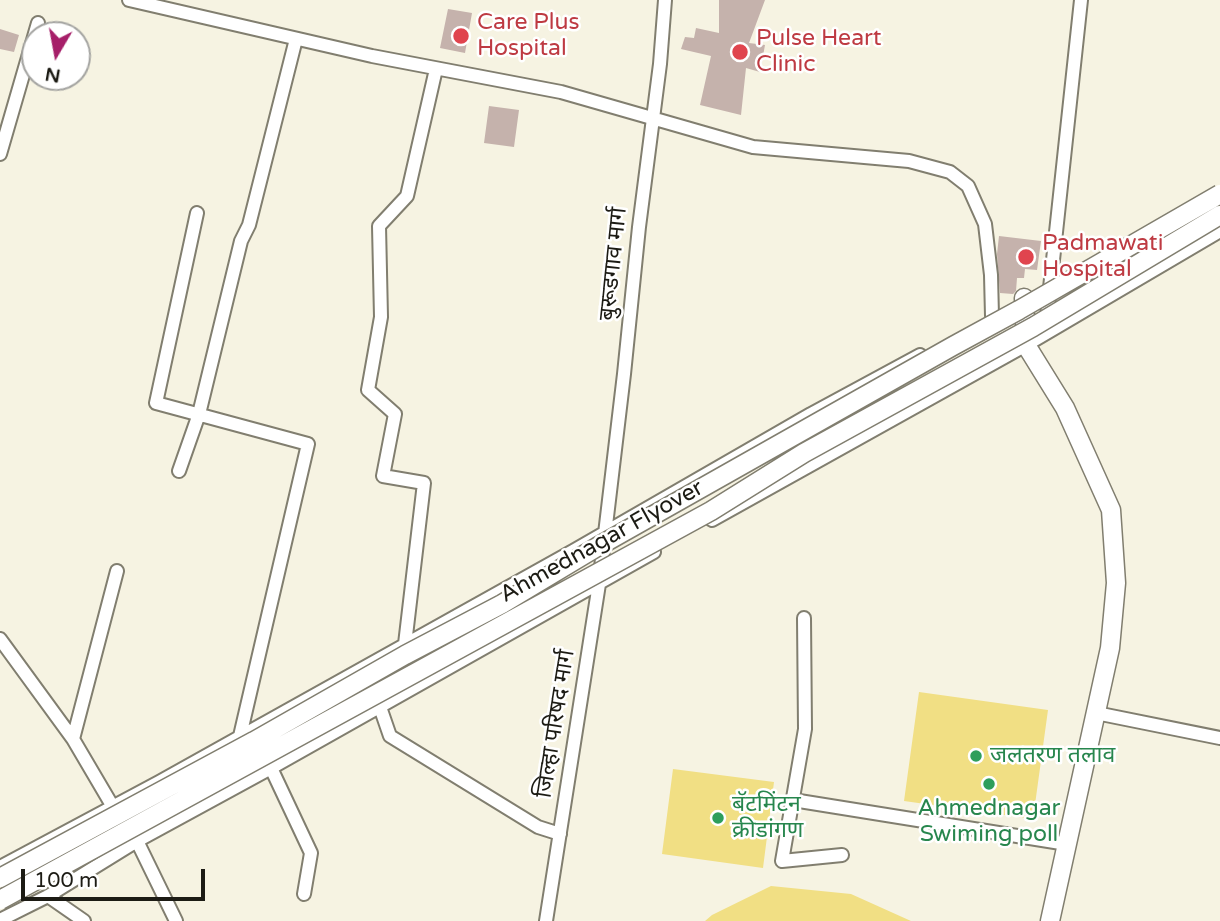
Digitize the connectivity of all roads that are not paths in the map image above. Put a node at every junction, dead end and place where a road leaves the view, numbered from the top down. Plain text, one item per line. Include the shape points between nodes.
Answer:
1 (130, 0) edge
2 (665, 0) edge
3 (1081, 0) edge
4 (296, 39) junction
5 (436, 69) junction
6 (21, 82) edge
7 (653, 118) junction
8 (0, 154) edge
9 (1220, 185) edge
10 (1220, 194) edge
11 (197, 214) dead end
12 (1220, 215) edge
13 (1220, 231) edge
14 (1049, 285) junction
15 (1024, 298) junction
16 (992, 316) junction
17 (1045, 332) junction
18 (1026, 345) junction
19 (199, 414) junction
20 (179, 471) dead end
21 (604, 533) junction
22 (117, 571) dead end
23 (598, 584) junction
24 (804, 618) dead end
25 (0, 639) edge
26 (405, 644) junction
27 (380, 707) junction
28 (1096, 713) junction
29 (240, 736) junction
30 (1220, 738) edge
31 (73, 739) junction
32 (271, 768) junction
33 (793, 800) junction
34 (113, 807) junction
35 (560, 834) junction
36 (136, 841) junction
37 (1067, 844) junction
38 (842, 855) dead end
39 (0, 867) edge
40 (0, 878) edge
41 (304, 894) dead end
42 (48, 896) junction
43 (0, 900) edge
44 (172, 919) edge
45 (0, 920) edge
46 (84, 921) edge
47 (546, 921) edge
48 (1050, 921) edge

1 - 4 street
2 - 7 street, बुरूडगाव मार्ग
3 - 14 street
4 - 5 street
4 - 19 street
5 - 7 street via 561,92
5 - 26 street via 407,196 379,226 381,317 368,390 395,414 383,476 424,483
6 - 8 street
7 - 16 street via 753,147 909,161 950,172 968,186 985,224
7 - 21 street, बुरूडगाव मार्ग
9 - 14 street
10 - 40 highway, Ahmednagar Flyover, bridge via 502,604
11 - 19 street via 156,403
12 - 43 highway, Ahmednagar Flyover, bridge via 711,511
13 - 17 street
14 - 15 street
14 - 17 street
15 - 16 street
15 - 18 highway
16 - 21 street
17 - 18 street
18 - 23 street
18 - 28 highway via 1065,408 1111,510 1116,583 1110,648
19 - 20 street
19 - 29 street via 308,444
21 - 23 street, जिल्हा परिषद मार्ग
21 - 26 street
22 - 31 street
23 - 27 street
23 - 35 street, जिल्हा परिषद मार्ग
24 - 33 street via 805,729
25 - 31 street
26 - 29 street
27 - 32 street
27 - 35 street via 390,736 538,827
28 - 30 street
28 - 37 highway
29 - 34 street
31 - 34 street
32 - 36 street
32 - 41 street via 311,853
33 - 37 street
33 - 38 street via 782,861
34 - 39 street
35 - 47 street, जिल्हा परिषद मार्ग
36 - 42 street
36 - 44 street
37 - 48 highway
42 - 45 street
42 - 46 street

